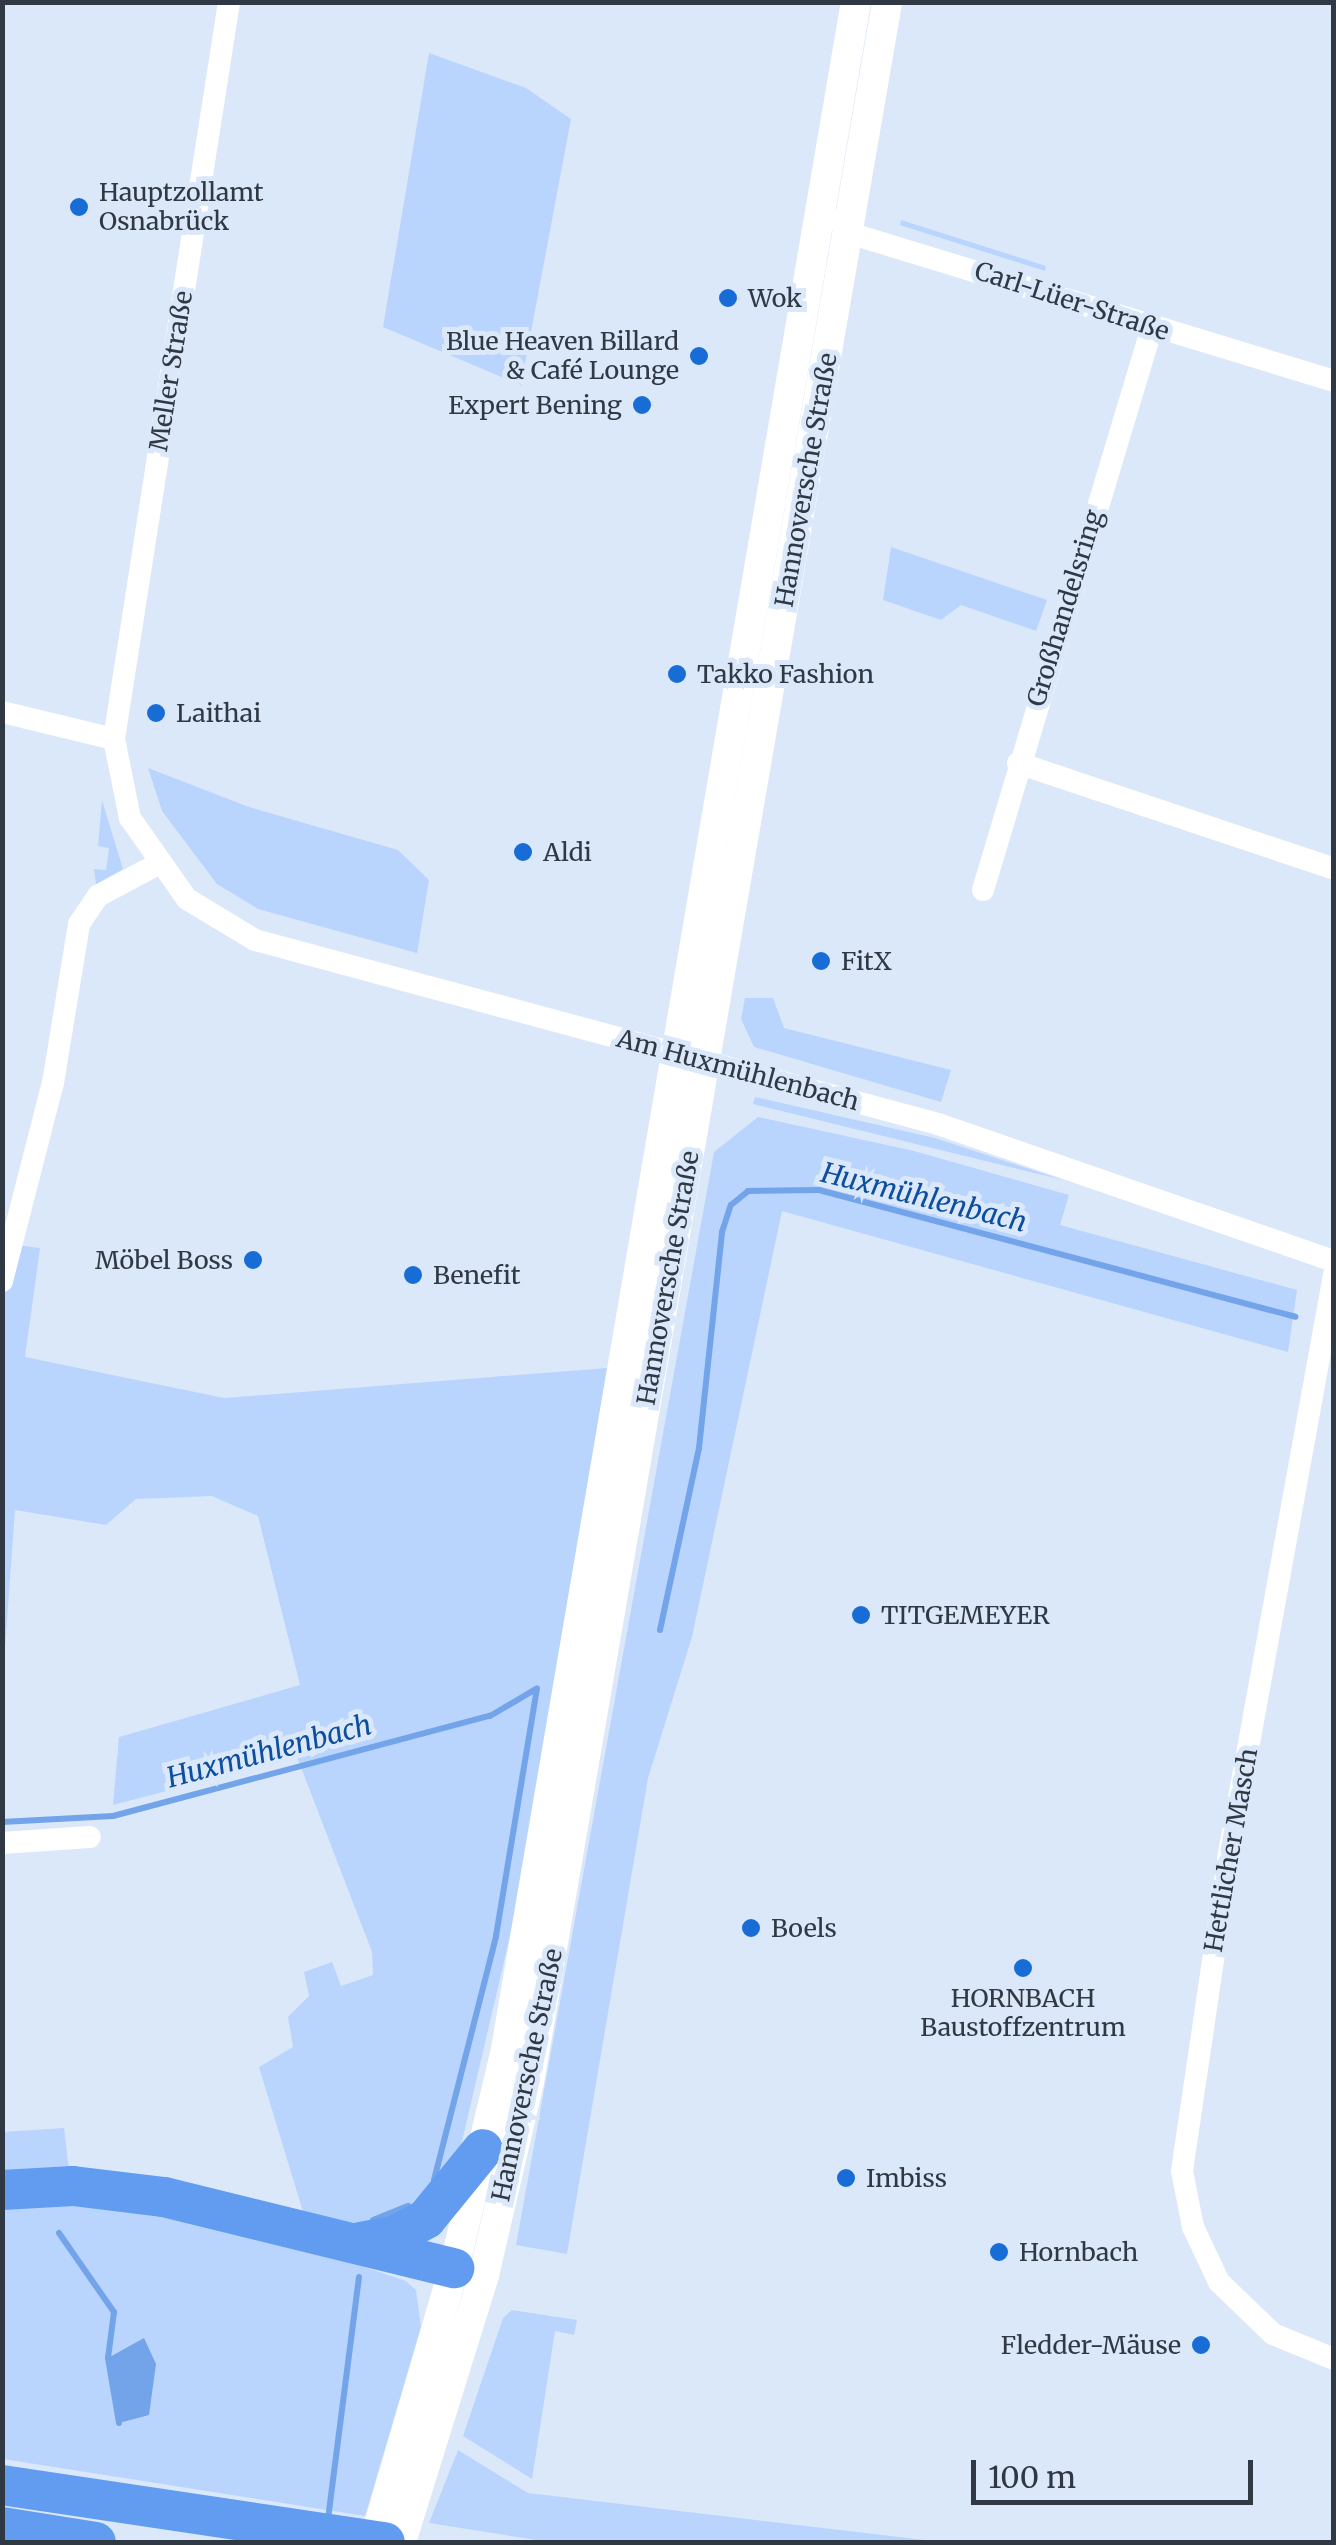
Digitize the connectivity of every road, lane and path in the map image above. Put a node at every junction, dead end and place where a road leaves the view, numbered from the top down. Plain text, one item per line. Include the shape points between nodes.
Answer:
1 (229, 2) edge
2 (856, 2) edge
3 (888, 2) edge
4 (822, 202) junction
5 (849, 232) junction
6 (1152, 327) junction
7 (1334, 381) edge
8 (2, 712) edge
9 (114, 739) junction
10 (1018, 763) junction
11 (158, 864) junction
12 (1334, 869) edge
13 (983, 890) dead end
14 (676, 1053) junction
15 (708, 1062) junction
16 (1334, 1261) edge
17 (1334, 1275) edge
18 (2, 1281) edge
19 (90, 1837) dead end
20 (2, 1843) edge
21 (483, 2149) junction
22 (2, 2190) edge
23 (355, 2243) junction
24 (469, 2272) junction
25 (1334, 2359) edge
26 (2, 2468) edge
27 (2, 2484) edge
28 (85, 2497) junction
29 (2, 2527) edge
30 (96, 2542) edge
31 (374, 2542) edge
32 (385, 2542) edge
33 (401, 2542) edge

1 - 9 street, Meller Straße
2 - 4 main road, Hannoversche Straße
3 - 5 main road, Hannoversche Straße
4 - 5 street
4 - 14 main road, Hannoversche Straße
5 - 6 street, Carl-Lüer-Straße
5 - 15 main road, Hannoversche Straße
6 - 7 street, Carl-Lüer-Straße
6 - 10 street, Großhandelsring
8 - 9 street
9 - 11 street, Am Huxmühlenbach via 130,818
10 - 12 street
10 - 13 street, Großhandelsring
11 - 14 street, Am Huxmühlenbach via 216,922 255,940
11 - 18 street via 88,907 79,924 53,1083
14 - 15 street, Am Huxmühlenbach
14 - 21 main road, Hannoversche Straße via 530,1916
15 - 16 street, Am Huxmühlenbach via 938,1124
15 - 24 main road, Hannoversche Straße via 550,1965
17 - 25 street, Hettlicher Masch via 1228,1859 1182,2171 1193,2228 1219,2282 1273,2334
19 - 20 street
21 - 23 highway via 426,2219 396,2235
21 - 24 main road, Hannoversche Straße
22 - 23 highway via 73,2186 131,2192
23 - 24 highway
24 - 31 main road, Hannoversche Straße
24 - 33 main road, Hannoversche Straße
26 - 28 highway
27 - 28 highway
28 - 32 highway
29 - 30 highway

